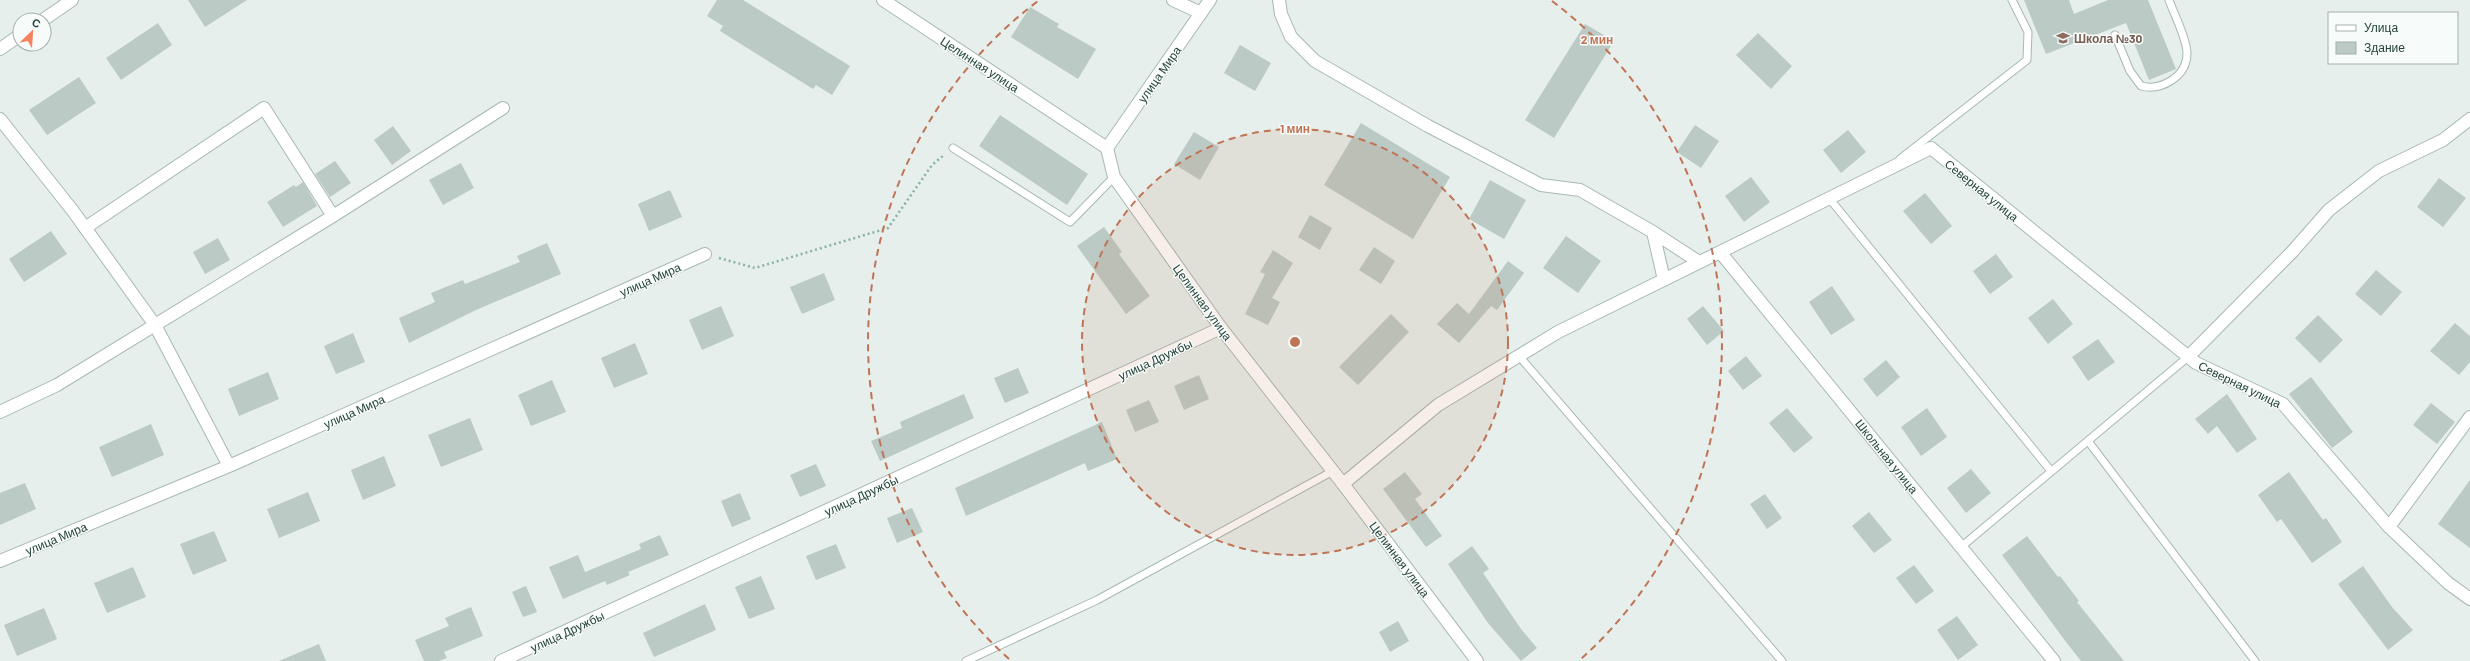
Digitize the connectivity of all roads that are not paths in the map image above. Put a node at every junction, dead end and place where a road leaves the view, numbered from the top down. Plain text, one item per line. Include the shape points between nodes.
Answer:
1 (72, 0) edge
2 (883, 0) edge
3 (1173, 0) edge
4 (1210, 0) edge
5 (1280, 0) edge
6 (2012, 0) edge
7 (2169, 0) edge
8 (1201, 13) junction
9 (52, 14) edge
10 (2115, 35) dead end
11 (12, 41) edge
12 (0, 49) edge
13 (503, 108) dead end
14 (0, 119) edge
15 (2470, 119) edge
16 (953, 148) road end
17 (1107, 148) junction
18 (1885, 170) junction
19 (1114, 177) junction
20 (1829, 198) junction
21 (333, 216) junction
22 (85, 228) junction
23 (1653, 232) junction
24 (1720, 252) junction
25 (705, 254) road end
26 (1699, 262) junction
27 (1664, 280) junction
28 (155, 325) junction
29 (1221, 328) junction
30 (1519, 356) junction
31 (2188, 357) junction
32 (0, 412) edge
33 (2470, 417) edge
34 (2088, 441) junction
35 (229, 466) junction
36 (1333, 471) junction
37 (2051, 471) junction
38 (1343, 484) junction
39 (2388, 527) junction
40 (1961, 547) junction
41 (0, 561) edge
42 (2470, 599) edge
43 (501, 661) edge
44 (966, 661) edge
45 (1477, 661) edge
46 (1782, 661) edge
47 (2054, 661) edge
48 (2255, 661) edge

1 - 9 street
2 - 17 street, Целинная улица
3 - 8 street
4 - 8 street, улица Мира
5 - 23 street via 1281,14 1291,37 1315,61 1428,126 1541,185 1580,190
6 - 18 lane via 2028,32 2026,60
7 - 10 lane via 2187,53 2182,69 2172,82 2152,89 2141,86 2130,71
8 - 17 street, улица Мира
11 - 12 street
13 - 21 street
14 - 22 street
15 - 31 street via 2443,140 2379,171 2329,210 2292,252
16 - 19 lane via 1070,222
17 - 19 street, Целинная улица
18 - 20 street
18 - 31 street, Северная улица via 1931,148
19 - 29 street, Целинная улица
20 - 24 street
20 - 37 lane
21 - 22 street via 264,108
21 - 28 street
22 - 28 street
23 - 26 street
23 - 27 street
24 - 26 street
24 - 40 street, Школьная улица
25 - 35 street, улица Мира
26 - 27 street
27 - 30 street via 1558,332
28 - 32 street via 57,385
28 - 35 street
29 - 36 street, Целинная улица
29 - 43 street, улица Дружбы
30 - 38 street via 1438,405
30 - 46 lane
31 - 34 lane
31 - 39 street, Северная улица via 2283,404
33 - 39 street
34 - 37 lane
34 - 48 lane
35 - 41 street, улица Мира
36 - 38 street, Целинная улица
36 - 44 lane via 1097,600
37 - 40 lane
38 - 45 street, Целинная улица
39 - 42 street, Северная улица via 2448,583
40 - 47 street, Школьная улица

